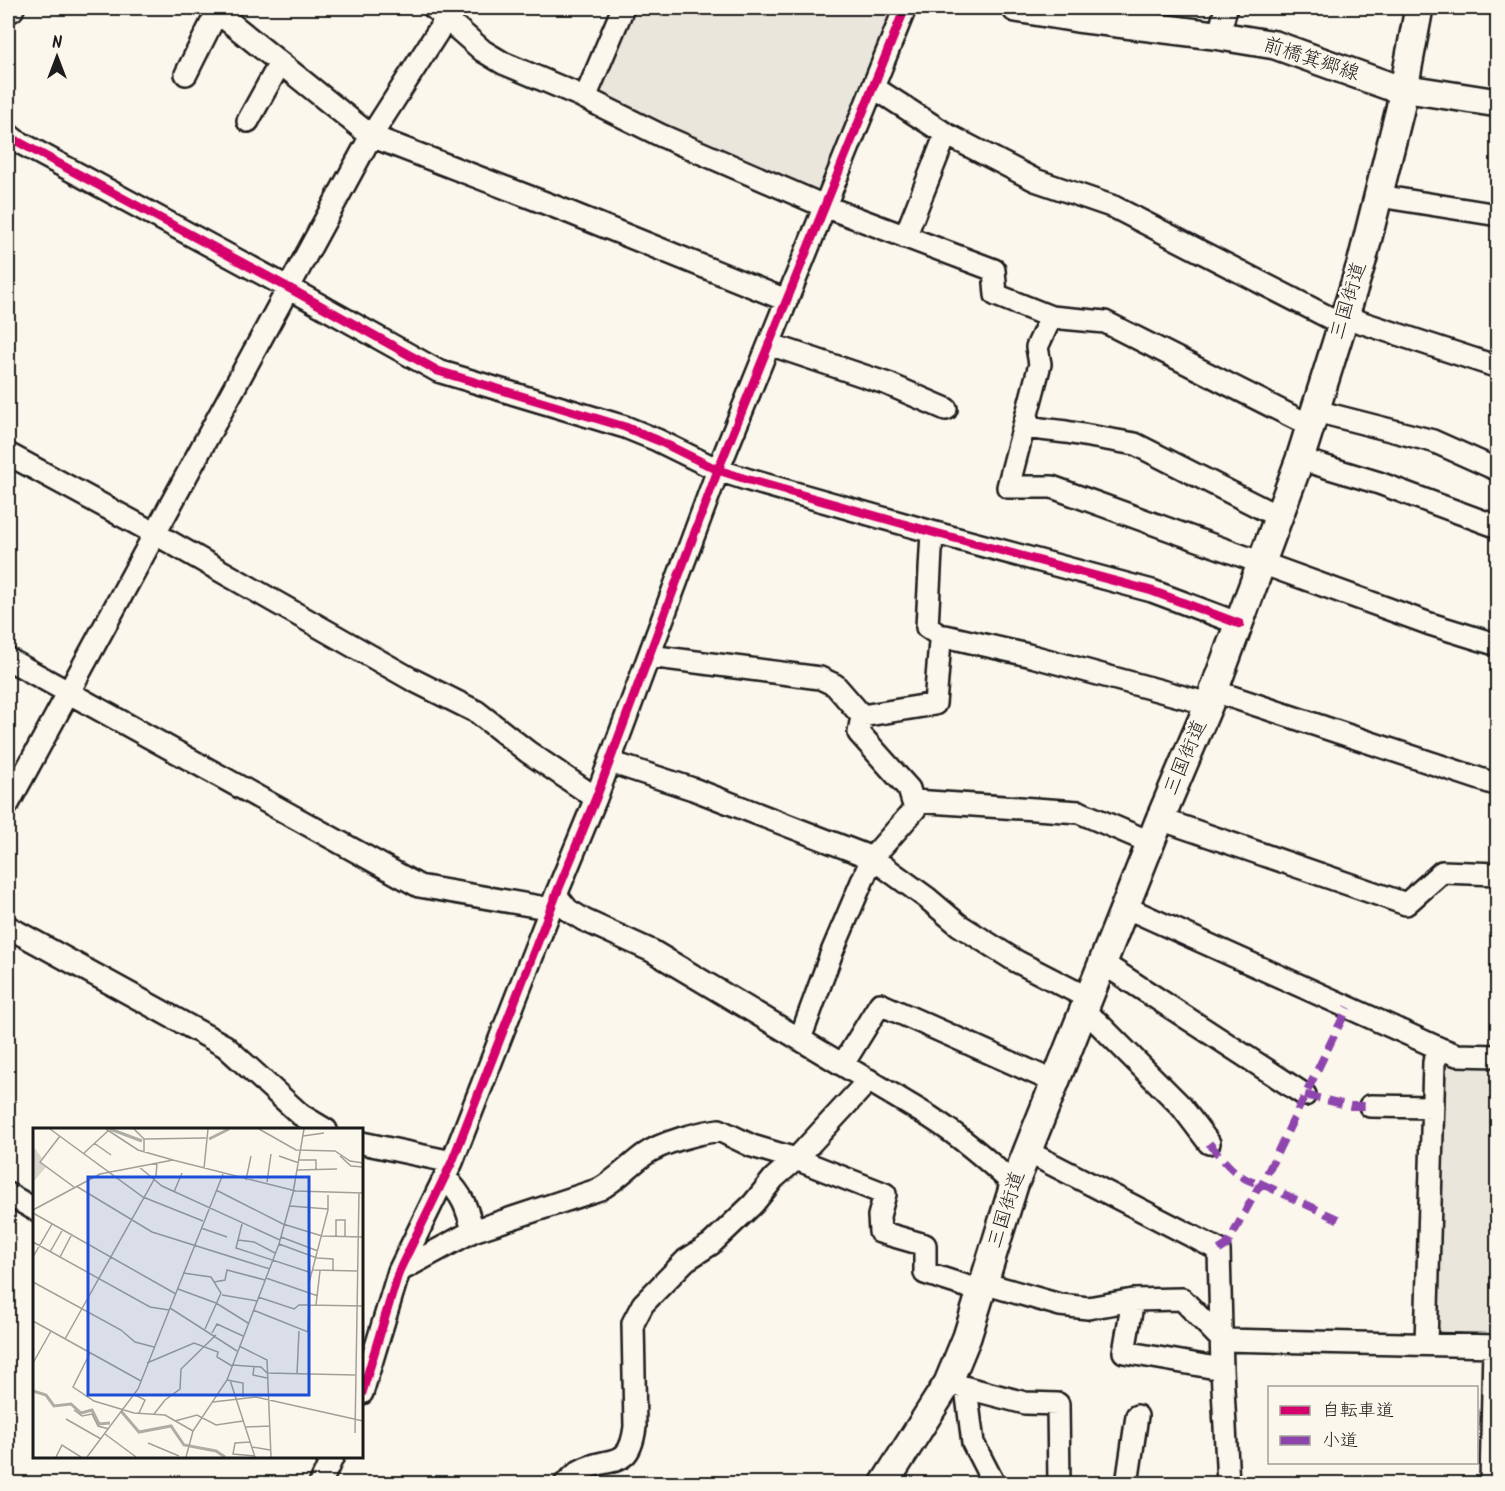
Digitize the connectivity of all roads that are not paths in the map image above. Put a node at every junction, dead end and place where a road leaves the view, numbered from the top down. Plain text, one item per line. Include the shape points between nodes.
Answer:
1 (623, 8) edge
2 (905, 8) edge
3 (1016, 8) edge
4 (1226, 8) edge
5 (1419, 8) edge
6 (214, 10) edge
7 (444, 11) edge
8 (1082, 13) edge
9 (1219, 35) junction
10 (280, 63) junction
11 (186, 74) dead end
12 (873, 87) junction
13 (1404, 89) junction
14 (585, 98) junction
15 (1497, 103) edge
16 (248, 122) dead end
17 (8, 134) edge
18 (946, 134) junction
19 (371, 136) junction
20 (1379, 196) junction
21 (824, 206) junction
22 (1497, 215) edge
23 (905, 237) junction
24 (289, 288) junction
25 (786, 300) junction
26 (1052, 317) junction
27 (1345, 317) junction
28 (769, 344) junction
29 (1497, 367) edge
30 (946, 409) dead end
31 (1313, 419) junction
32 (1024, 427) junction
33 (8, 454) edge
34 (1300, 459) junction
35 (718, 470) junction
36 (1497, 470) edge
37 (1279, 517) junction
38 (1497, 527) edge
39 (932, 532) junction
40 (154, 533) junction
41 (1261, 564) junction
42 (1240, 624) junction
43 (942, 637) junction
44 (1497, 645) edge
45 (649, 656) junction
46 (8, 659) edge
47 (68, 692) junction
48 (1211, 697) junction
49 (862, 716) junction
50 (610, 762) junction
51 (1497, 785) edge
52 (596, 798) junction
53 (914, 801) junction
54 (8, 804) edge
55 (1156, 831) junction
56 (872, 858) junction
57 (1497, 874) edge
58 (554, 902) junction
59 (1125, 907) junction
60 (8, 927) edge
61 (1104, 964) junction
62 (1087, 1006) junction
63 (800, 1039) junction
64 (1441, 1049) junction
65 (1497, 1056) edge
66 (843, 1064) junction
67 (869, 1080) junction
68 (1055, 1082) junction
69 (1305, 1095) dead end
70 (1370, 1106) dead end
71 (1433, 1107) junction
72 (323, 1128) edge
73 (363, 1143) edge
74 (1209, 1143) dead end
75 (1028, 1152) junction
76 (796, 1158) junction
77 (449, 1170) junction
78 (1014, 1185) junction
79 (10, 1201) edge
80 (33, 1209) edge
81 (473, 1231) junction
82 (399, 1271) junction
83 (982, 1287) junction
84 (1133, 1300) junction
85 (1222, 1340) junction
86 (1426, 1344) junction
87 (1496, 1346) edge
88 (1222, 1369) junction
89 (957, 1386) junction
90 (363, 1388) edge
91 (1137, 1416) dead end
92 (332, 1458) edge
93 (599, 1475) edge
94 (320, 1484) edge
95 (565, 1484) edge
96 (884, 1484) edge
97 (994, 1484) edge
98 (1059, 1484) edge
99 (1127, 1484) edge
100 (1228, 1484) edge
101 (1491, 1484) edge

1 - 14 street
2 - 12 street
3 - 8 main road, 前橋箕郷線
4 - 9 street
5 - 13 main road, 三国街道
6 - 10 street
6 - 11 street
7 - 14 street via 483,51
7 - 19 street
8 - 9 main road, 前橋箕郷線
9 - 13 main road, 前橋箕郷線 via 1275,45
10 - 16 street
10 - 19 street
12 - 18 street
12 - 21 street
13 - 15 main road, 前橋箕郷線
13 - 20 main road, 三国街道
14 - 21 street
17 - 24 street
18 - 23 street
18 - 27 street via 1035,180 1114,207 1332,320
19 - 24 street
19 - 25 street
20 - 22 street
20 - 27 main road, 三国街道
21 - 23 street
21 - 25 street
23 - 26 street via 994,270 996,295
24 - 35 street via 438,371 625,427
24 - 40 street
25 - 28 street
26 - 31 street via 1105,322
26 - 32 street via 1037,347 1040,364
27 - 29 street
27 - 31 main road, 三国街道
28 - 30 street via 888,384
28 - 35 street
31 - 34 main road, 三国街道
31 - 36 street via 1433,441
32 - 37 street via 1135,444
32 - 41 street via 1008,487 1052,487
33 - 40 street
34 - 37 main road, 三国街道
34 - 38 street via 1379,483
35 - 39 street
35 - 45 street
37 - 41 main road, 三国街道
39 - 42 street via 1152,591
39 - 43 street via 927,627
40 - 47 street
40 - 52 street via 411,679 477,712
41 - 42 main road, 三国街道
41 - 44 street
42 - 48 main road, 三国街道
43 - 48 street
43 - 49 street via 935,704
45 - 49 street via 820,678 835,685
45 - 50 street
46 - 47 street
47 - 54 street
47 - 58 street via 419,886
48 - 51 street
48 - 55 main road, 三国街道
49 - 53 street via 859,733 909,789
50 - 52 street
50 - 56 street via 693,789
52 - 58 street
53 - 55 street via 1079,812
53 - 56 street via 915,809
55 - 57 street via 1406,904 1442,872
55 - 59 main road, 三国街道
56 - 62 street via 968,931
56 - 63 street
58 - 63 street via 652,951
58 - 77 street
59 - 61 main road, 三国街道
59 - 64 street
60 - 72 street via 225,1046 301,1115
61 - 62 main road, 三国街道
61 - 69 street
62 - 68 main road, 三国街道
62 - 74 street via 1096,1022 1168,1093
63 - 66 street
64 - 65 street via 1457,1055
64 - 71 street via 1434,1062
66 - 67 street
66 - 68 street via 880,1004
67 - 76 street
67 - 78 street via 958,1135
68 - 75 main road, 三国街道
70 - 71 street
71 - 86 street
73 - 77 street
75 - 78 main road, 三国街道
75 - 85 street via 1219,1250
76 - 81 street via 752,1146 727,1132 709,1132 658,1147 600,1189
76 - 83 street via 885,1194 879,1216 880,1232 925,1245 925,1273
76 - 93 street via 711,1244 686,1260 637,1313 633,1323 633,1441 622,1457
77 - 81 street via 467,1207
77 - 82 street
78 - 83 main road, 三国街道
79 - 80 street
81 - 82 street
82 - 90 street
83 - 84 street via 1088,1308
83 - 89 main road, 三国街道
84 - 85 street via 1182,1299
84 - 88 street via 1124,1352
85 - 86 street
85 - 88 street
86 - 87 street
87 - 101 street
88 - 100 street
89 - 96 main road, 三国街道
89 - 97 street via 973,1443
89 - 98 street via 1025,1403 1058,1404
91 - 99 street
92 - 94 street
93 - 95 street via 581,1470

